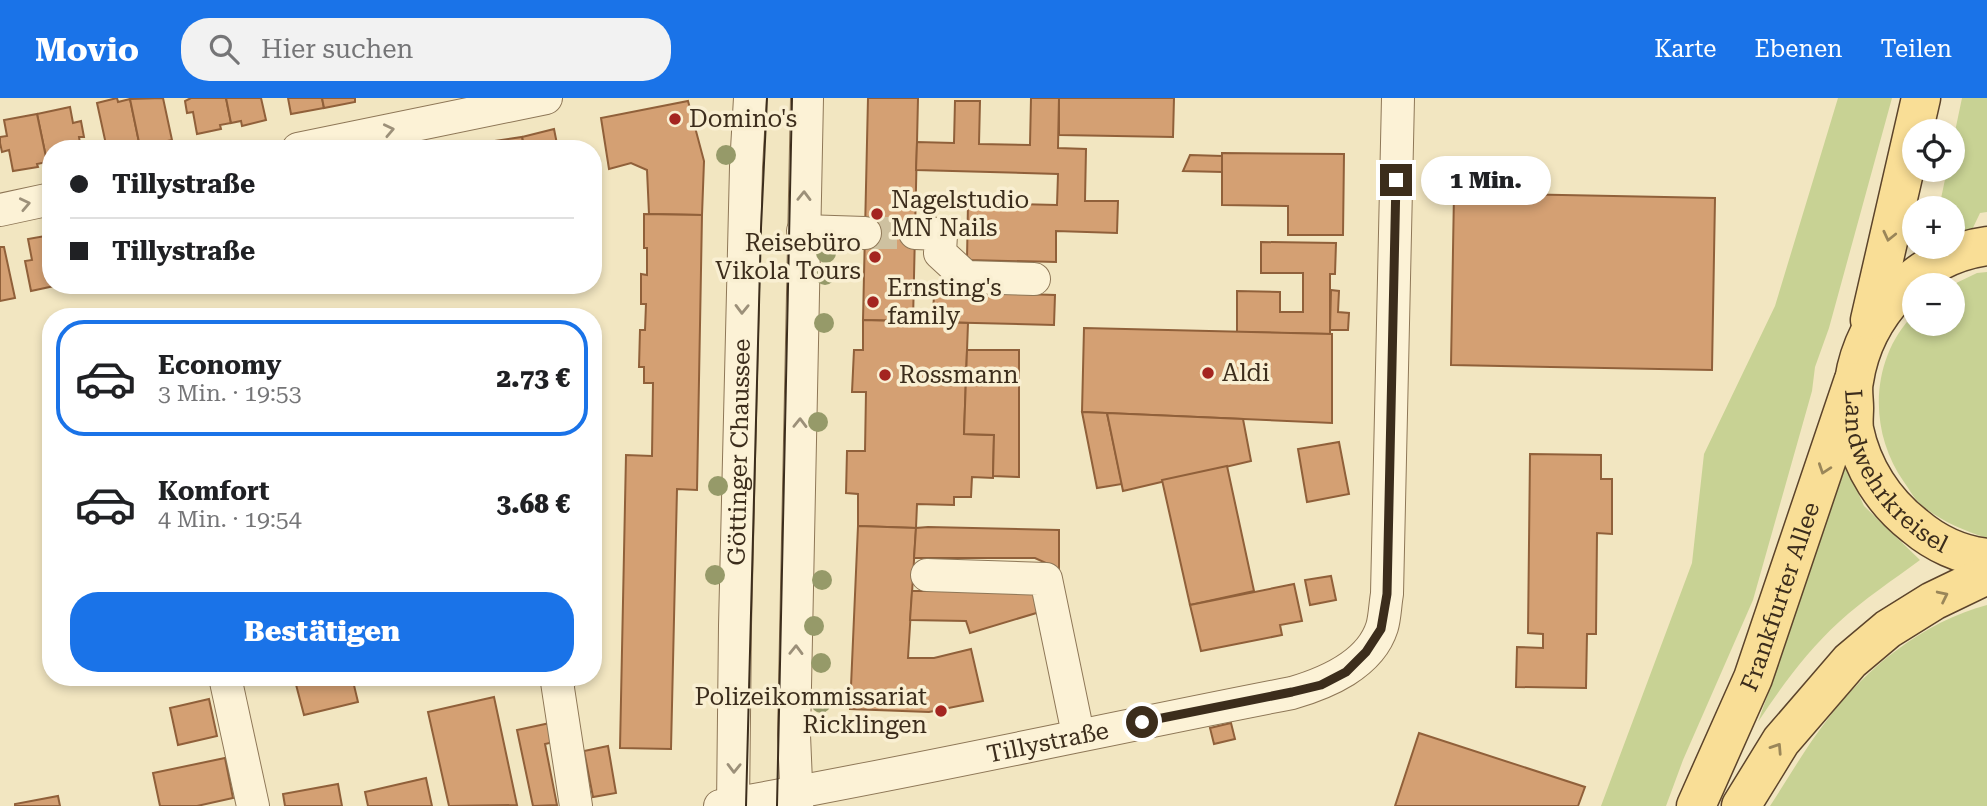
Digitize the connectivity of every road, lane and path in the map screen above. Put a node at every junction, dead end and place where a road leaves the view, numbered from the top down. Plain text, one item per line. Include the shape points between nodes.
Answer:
1 (546, 98) edge
2 (750, 98) edge
3 (807, 98) edge
4 (1398, 98) edge
5 (1921, 98) edge
6 (342, 140) edge
7 (42, 201) edge
8 (0, 210) edge
9 (803, 232) junction
10 (865, 233) tunnel mouth
11 (915, 233) tunnel mouth
12 (1987, 246) edge
13 (1034, 279) dead end
14 (1867, 336) junction
15 (1853, 382) junction
16 (1987, 558) edge
17 (927, 575) dead end
18 (1987, 575) edge
19 (227, 686) edge
20 (558, 686) edge
21 (1078, 734) junction
22 (797, 799) edge
23 (733, 804) edge
24 (253, 806) edge
25 (576, 806) edge
26 (1696, 806) edge
27 (1741, 806) edge

6 -> 1 street
2 -> 23 street, Göttinger Chaussee
9 -> 3 street
4 - 21 street, Tillystraße via 1387,594 1381,629 1346,672 1321,685
5 -> 14 main road
8 -> 7 street
9 - 10 street
22 -> 9 street via 794,735
11 - 13 street via 941,234 940,253 966,277
12 - 14 main road, Landwehrkreisel via 1959,253 1922,272 1890,300
14 - 15 main road, Landwehrkreisel
15 - 16 main road, Landwehrkreisel via 1854,428 1868,472 1895,510 1931,539
15 -> 26 main road, Frankfurter Allee via 1753,678
17 - 21 street via 1045,579
27 -> 18 main road via 1781,741 1850,661 1899,622
19 - 24 street
20 - 25 street
21 - 22 street, Tillystraße
22 - 23 street, Tillystraße

